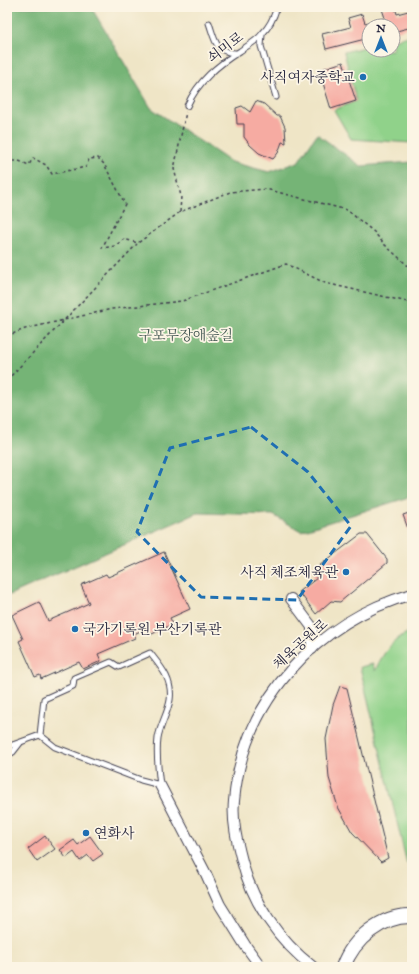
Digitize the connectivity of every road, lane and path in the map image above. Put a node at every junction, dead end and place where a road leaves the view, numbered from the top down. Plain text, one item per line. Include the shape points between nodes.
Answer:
1 (277, 7) edge
2 (210, 23) dead end
3 (262, 35) junction
4 (235, 53) junction
5 (276, 97) dead end
6 (187, 106) joint
7 (7, 161) edge
8 (180, 212) junction
9 (138, 243) junction
10 (412, 267) edge
11 (412, 302) edge
12 (65, 320) junction
13 (7, 336) edge
14 (7, 380) edge
15 (412, 594) edge
16 (291, 599) dead end
17 (312, 649) junction
18 (40, 735) junction
19 (20, 743) junction
20 (7, 746) edge
21 (7, 755) edge
22 (160, 785) junction
23 (412, 916) edge
24 (261, 967) edge
25 (313, 967) edge
26 (343, 967) edge

1 - 3 lane, 쇠미로
2 - 4 lane via 219,48 226,53
3 - 4 lane, 쇠미로
3 - 5 lane via 261,46
4 - 6 lane, 쇠미로 via 200,84
6 - 8 path via 174,169 182,196
7 - 9 path via 18,160 29,165 33,158 46,165 52,174 86,167 89,159 98,158 104,164 125,204 102,248 115,246 124,239
8 - 9 path
8 - 10 path via 230,192 266,189 347,210
9 - 12 path
11 - 12 path via 325,283 286,264 182,301 112,309
12 - 13 path
12 - 14 path
15 - 17 street, 체육공원로 via 387,602 352,620
16 - 17 street via 312,627
17 - 25 street, 체육공원로 via 275,687 252,729 244,750 234,802 238,848 250,889 289,946
18 - 19 lane
18 - 22 lane via 55,747
18 - 22 lane via 44,699 74,686 74,678 111,662 119,667 150,653 166,674 170,689 170,700 158,738
19 - 20 lane
19 - 21 lane
22 - 24 street via 220,905
23 - 26 street via 392,918 377,925 356,947

